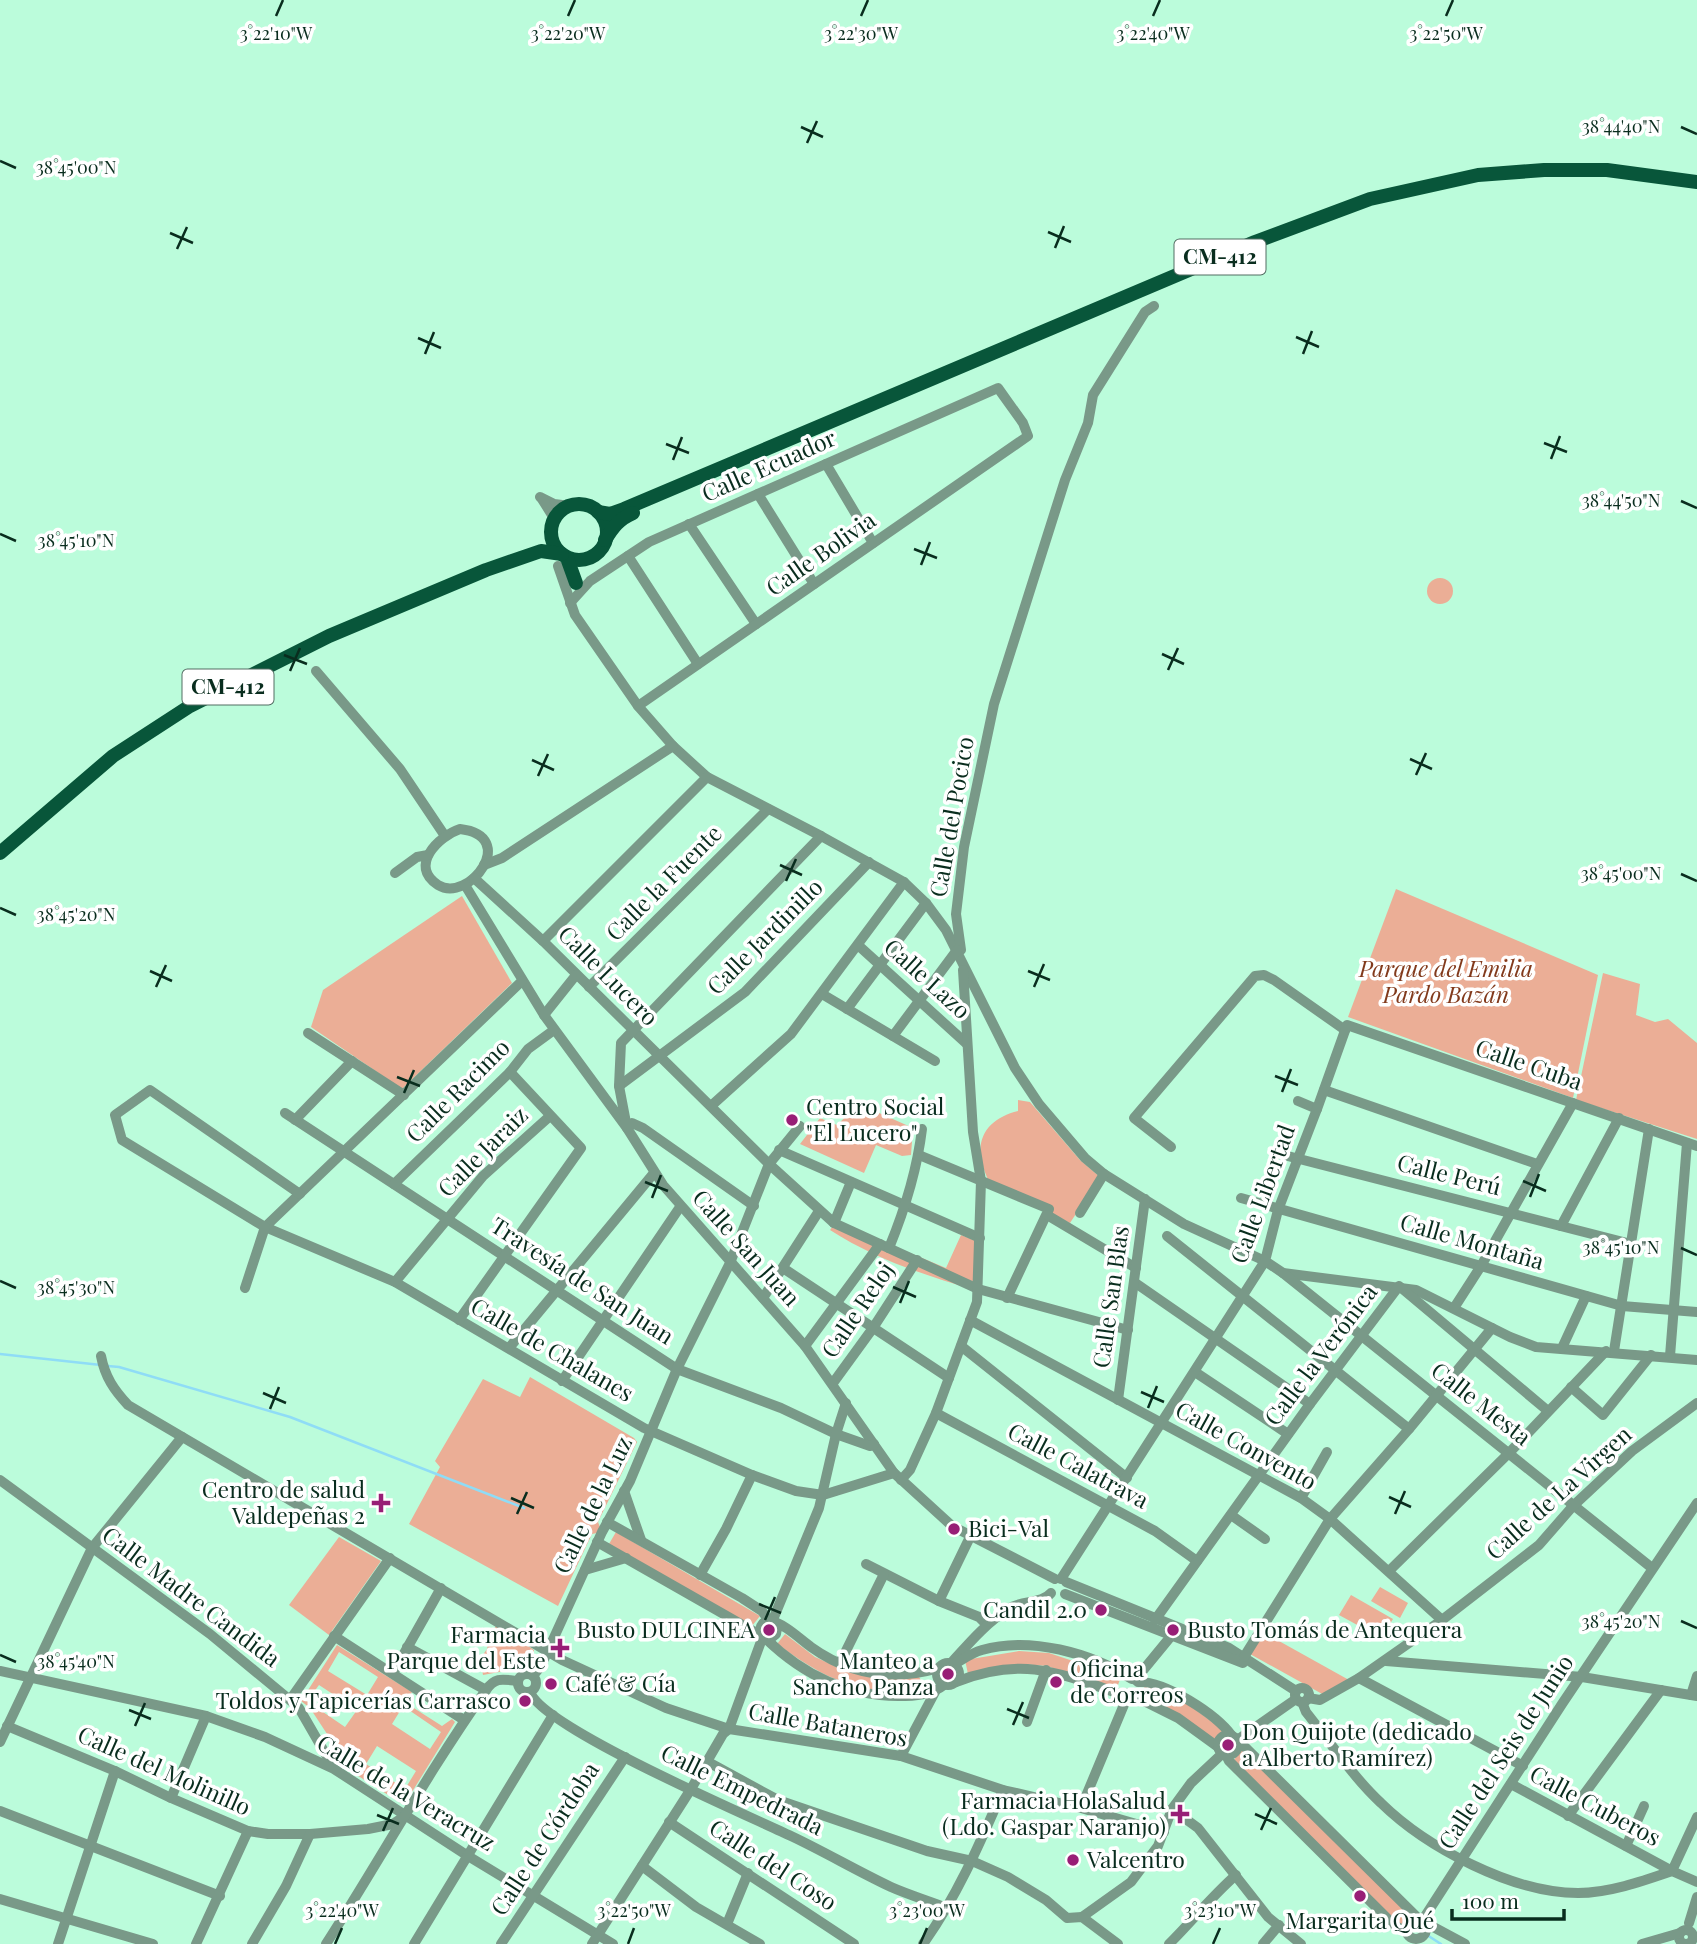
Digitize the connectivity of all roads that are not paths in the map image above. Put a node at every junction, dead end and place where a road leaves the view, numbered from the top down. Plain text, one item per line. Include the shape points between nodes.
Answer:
1 (1697, 182) edge
2 (1154, 306) dead end
3 (998, 388) joint
4 (767, 449) junction
5 (826, 464) junction
6 (758, 494) junction
7 (570, 506) junction
8 (598, 512) junction
9 (689, 524) junction
10 (552, 526) junction
11 (606, 540) junction
12 (873, 543) junction
13 (628, 556) junction
14 (562, 559) junction
15 (583, 560) junction
16 (486, 570) junction
17 (576, 583) junction
18 (814, 584) junction
19 (570, 603) junction
20 (756, 624) junction
21 (698, 664) junction
22 (316, 671) dead end
23 (638, 706) junction
24 (673, 746) junction
25 (707, 777) junction
26 (768, 809) junction
27 (445, 836) junction
28 (821, 836) junction
29 (0, 853) edge
30 (428, 855) junction
31 (869, 862) junction
32 (484, 865) junction
33 (396, 873) dead end
34 (470, 881) junction
35 (904, 882) junction
36 (926, 903) junction
37 (543, 941) junction
38 (859, 946) junction
39 (957, 950) junction
40 (962, 963) junction
41 (879, 965) junction
42 (576, 975) junction
43 (522, 981) junction
44 (589, 986) junction
45 (822, 994) junction
46 (919, 1001) junction
47 (847, 1009) junction
48 (544, 1015) junction
49 (1346, 1027) junction
50 (554, 1030) junction
51 (634, 1031) junction
52 (308, 1033) dead end
53 (893, 1036) junction
54 (967, 1044) junction
55 (660, 1057) junction
56 (352, 1061) junction
57 (935, 1061) dead end
58 (510, 1072) junction
59 (619, 1086) junction
60 (1324, 1090) junction
61 (404, 1095) junction
62 (1298, 1101) dead end
63 (1573, 1103) junction
64 (710, 1107) junction
65 (1317, 1109) junction
66 (550, 1116) junction
67 (1619, 1118) junction
68 (800, 1126) dead end
69 (627, 1128) junction
70 (922, 1129) dead end
71 (1649, 1129) junction
72 (1692, 1144) edge
73 (1171, 1147) dead end
74 (779, 1150) junction
75 (343, 1151) junction
76 (1276, 1153) dead end
77 (919, 1155) junction
78 (1297, 1159) junction
79 (769, 1164) junction
80 (1537, 1164) junction
81 (654, 1173) junction
82 (1104, 1174) junction
83 (981, 1181) junction
84 (851, 1182) junction
85 (394, 1184) junction
86 (300, 1194) junction
87 (1241, 1198) dead end
88 (1145, 1199) junction
89 (754, 1206) junction
90 (906, 1206) junction
91 (680, 1207) junction
92 (818, 1210) junction
93 (1278, 1210) junction
94 (1048, 1212) junction
95 (1080, 1213) dead end
96 (1511, 1213) junction
97 (447, 1219) junction
98 (834, 1223) junction
99 (1184, 1224) junction
100 (1561, 1226) junction
101 (265, 1227) junction
102 (980, 1238) junction
103 (1631, 1244) junction
104 (885, 1246) junction
105 (504, 1256) junction
106 (917, 1260) junction
107 (1265, 1261) junction
108 (730, 1263) junction
109 (1481, 1266) junction
110 (783, 1268) junction
111 (1136, 1268) junction
112 (1283, 1273) junction
113 (395, 1282) junction
114 (1134, 1282) junction
115 (1399, 1286) junction
116 (245, 1288) dead end
117 (978, 1289) junction
118 (557, 1290) junction
119 (1586, 1296) junction
120 (1245, 1297) junction
121 (763, 1298) junction
122 (1007, 1298) junction
123 (837, 1304) junction
124 (1622, 1306) junction
125 (1454, 1308) junction
126 (1673, 1309) junction
127 (1697, 1312) edge
128 (459, 1320) junction
129 (602, 1320) junction
130 (971, 1321) junction
131 (873, 1328) junction
132 (1492, 1328) junction
133 (1128, 1330) junction
134 (1360, 1336) junction
135 (1217, 1339) junction
136 (805, 1346) junction
137 (961, 1346) junction
138 (1562, 1348) junction
139 (509, 1349) junction
140 (1476, 1351) junction
141 (1610, 1351) junction
142 (1651, 1355) junction
143 (1670, 1356) junction
144 (1697, 1360) edge
145 (102, 1362) dead end
146 (677, 1369) junction
147 (1335, 1370) junction
148 (1195, 1372) junction
149 (949, 1378) junction
150 (562, 1381) junction
151 (833, 1383) junction
152 (1571, 1387) junction
153 (1436, 1396) junction
154 (1118, 1400) junction
155 (846, 1403) junction
156 (1697, 1403) edge
157 (1310, 1404) junction
158 (1548, 1411) junction
159 (936, 1413) junction
160 (1163, 1424) junction
161 (1409, 1429) junction
162 (651, 1432) junction
163 (836, 1434) junction
164 (1288, 1434) junction
165 (182, 1437) junction
166 (874, 1444) junction
167 (1327, 1452) dead end
168 (1509, 1453) junction
169 (752, 1475) junction
170 (1258, 1475) junction
171 (898, 1476) junction
172 (1126, 1478) junction
173 (0, 1480) edge
174 (624, 1491) junction
175 (823, 1495) junction
176 (1301, 1498) junction
177 (1697, 1503) edge
178 (1109, 1506) junction
179 (1573, 1506) junction
180 (1231, 1515) junction
181 (1330, 1519) junction
182 (607, 1522) junction
183 (970, 1537) junction
184 (1265, 1539) dead end
185 (641, 1540) junction
186 (597, 1542) junction
187 (92, 1548) junction
188 (390, 1558) junction
189 (626, 1558) junction
190 (1196, 1561) junction
191 (866, 1564) dead end
192 (1652, 1568) junction
193 (585, 1570) junction
194 (1389, 1572) junction
195 (884, 1574) junction
196 (700, 1575) junction
197 (1062, 1584) junction
198 (441, 1588) junction
199 (939, 1601) junction
200 (1155, 1620) junction
201 (1442, 1620) junction
202 (772, 1622) junction
203 (986, 1624) junction
204 (1172, 1632) junction
205 (334, 1636) junction
206 (764, 1637) junction
207 (973, 1639) junction
208 (407, 1647) junction
209 (982, 1650) junction
210 (547, 1652) junction
211 (1244, 1657) junction
212 (1386, 1661) junction
213 (840, 1663) junction
214 (947, 1665) junction
215 (1046, 1670) junction
216 (0, 1671) edge
217 (393, 1673) junction
218 (1272, 1674) junction
219 (533, 1676) junction
220 (1697, 1676) edge
221 (31, 1677) junction
222 (1582, 1677) junction
223 (1359, 1678) junction
224 (1135, 1680) junction
225 (517, 1681) junction
226 (945, 1686) junction
227 (485, 1690) junction
228 (1661, 1690) junction
229 (530, 1692) junction
230 (1129, 1694) junction
231 (1694, 1695) edge
232 (1301, 1698) junction
233 (289, 1700) junction
234 (553, 1715) junction
235 (206, 1716) junction
236 (464, 1720) junction
237 (1027, 1722) dead end
238 (7, 1726) junction
239 (729, 1729) junction
240 (1235, 1739) junction
241 (0, 1742) edge
242 (1223, 1752) junction
243 (901, 1756) junction
244 (625, 1757) junction
245 (708, 1762) junction
246 (1523, 1766) junction
247 (334, 1769) junction
248 (115, 1771) junction
249 (1511, 1784) junction
250 (691, 1789) junction
251 (1003, 1790) junction
252 (171, 1798) junction
253 (1644, 1806) dead end
254 (1081, 1808) junction
255 (1172, 1809) junction
256 (0, 1811) edge
257 (404, 1816) junction
258 (1568, 1816) junction
259 (1697, 1816) edge
260 (670, 1822) junction
261 (394, 1828) junction
262 (248, 1831) junction
263 (1164, 1832) junction
264 (310, 1834) junction
265 (90, 1846) junction
266 (1626, 1846) junction
267 (468, 1856) junction
268 (1461, 1860) junction
269 (972, 1861) junction
270 (642, 1867) junction
271 (1672, 1871) junction
272 (748, 1873) junction
273 (1236, 1875) junction
274 (1697, 1882) edge
275 (533, 1895) junction
276 (220, 1896) junction
277 (1697, 1897) edge
278 (0, 1899) edge
279 (947, 1908) junction
280 (1082, 1917) junction
281 (66, 1918) junction
282 (1422, 1921) junction
283 (727, 1924) junction
284 (1279, 1924) junction
285 (1689, 1936) edge
286 (595, 1939) edge
287 (1413, 1939) edge
288 (1114, 1942) edge
289 (58, 1944) edge
290 (153, 1944) edge
291 (196, 1944) edge
292 (252, 1944) edge
293 (326, 1944) edge
294 (414, 1944) edge
295 (501, 1944) edge
296 (613, 1944) edge
297 (760, 1944) edge
298 (854, 1944) edge
299 (923, 1944) edge
300 (1169, 1944) edge
301 (1263, 1944) edge
302 (1301, 1944) edge
303 (1465, 1944) edge
304 (1642, 1944) edge

1 - 4 main road, CM-412 via 1642,173 1544,170 1466,177 1370,199 1243,247
2 - 40 street, Calle del Pocico via 1145,312 1093,395 1088,423 1065,480 994,704 964,847 956,914
3 - 5 street, Calle Ecuador
3 - 12 street, Calle Bolivia via 1028,436
4 - 8 main road, CM-412 via 625,509
4 - 11 main road, CM-412 via 622,518
5 - 6 street, Calle Ecuador
5 - 12 street
6 - 9 street, Calle Ecuador
6 - 18 street
7 - 8 main road, CM-412 via 585,505
7 - 10 main road, CM-412 via 557,515
7 - 10 street via 540,497 552,515
8 - 11 main road via 606,525
9 - 13 street, Calle Ecuador
9 - 20 street
10 - 14 main road
10 - 16 main road, CM-412 via 540,542
11 - 15 main road, CM-412 via 597,553
12 - 18 street, Calle Bolivia
13 - 19 street, Calle Ecuador via 590,581
13 - 21 street
14 - 15 main road, CM-412
14 - 16 main road, CM-412 via 541,551
14 - 17 main road
14 - 19 street
15 - 17 main road
16 - 29 main road, CM-412 via 328,636 190,706 113,756
17 - 19 street
18 - 20 street, Calle Bolivia
19 - 23 street
20 - 21 street, Calle Bolivia
21 - 23 street, Calle Bolivia
22 - 27 street via 400,769
23 - 24 street
24 - 25 street
24 - 32 street via 502,858
25 - 26 street
25 - 37 street
26 - 28 street
26 - 44 street, Calle la Fuente
27 - 30 street
27 - 32 street via 460,829 482,836 489,851
28 - 31 street
28 - 51 street
30 - 33 street via 417,857
30 - 34 street via 427,869 437,884 447,888
31 - 35 street
31 - 55 street, Calle Jardinillo via 745,992
32 - 34 street
34 - 37 street, Calle Lucero
34 - 43 street, Calle San Juan
35 - 36 street
35 - 38 street
36 - 39 street
36 - 41 street
37 - 42 street, Calle Lucero
38 - 41 street, Calle Lazo
38 - 45 street
39 - 40 street
39 - 46 street
40 - 54 street, Calle del Pocico
40 - 82 street, Calle Mesta via 1015,1068 1039,1104
41 - 46 street, Calle Lazo
41 - 47 street
42 - 44 street, Calle Lucero
42 - 48 street
43 - 48 street, Calle San Juan
43 - 61 street
44 - 51 street, Calle Lucero
45 - 47 street
45 - 64 street via 790,1034
46 - 53 street
46 - 54 street, Calle Lazo
47 - 53 street
48 - 50 street, Calle San Juan
49 - 60 street, Calle Libertad
49 - 63 street, Calle Cuba
49 - 73 street, Calle Cuba via 1274,980 1255,976 1134,1118
50 - 58 street, Calle Racimo via 528,1049
50 - 69 street, Calle San Juan
51 - 55 street, Calle Lucero
51 - 59 street via 621,1043
52 - 56 street
53 - 57 street
54 - 83 street, Calle del Pocico
55 - 59 street, Calle Jardinillo
55 - 64 street, Calle Lucero
56 - 61 street
56 - 75 street, Travesía de San Juan via 290,1116
58 - 66 street
58 - 85 street, Calle Racimo
59 - 69 street
60 - 65 street, Calle Libertad
60 - 80 street
61 - 75 street
62 - 65 street
63 - 67 street, Calle Cuba
63 - 80 street
64 - 79 street, Calle Lucero
65 - 78 street, Calle Libertad
66 - 97 street, Calle Jaraiz via 483,1176
66 - 105 street via 581,1148
67 - 71 street, Calle Cuba
67 - 100 street
68 - 74 street, Calle de la Luz
69 - 81 street, Calle San Juan
69 - 89 street via 632,1123 643,1128
70 - 77 street
71 - 72 street, Calle Cuba
71 - 103 street
72 - 126 street
74 - 79 street, Calle de la Luz
74 - 84 street
75 - 85 street, Travesía de San Juan
75 - 86 street
76 - 78 street, Calle Perú
77 - 83 street
77 - 90 street
78 - 93 street, Calle Libertad
78 - 96 street, Calle Perú
79 - 89 street, Calle de la Luz
79 - 92 street, Calle Lucero
80 - 96 street
81 - 91 street, Calle San Juan
81 - 118 street
82 - 88 street, Calle Mesta
82 - 95 street
83 - 94 street
83 - 102 street, Calle del Pocico
84 - 90 street
84 - 98 street
85 - 97 street, Travesía de San Juan
86 - 101 street
86 - 101 street, Calle de Chalanes via 150,1090 115,1115 122,1140
87 - 93 street, Calle Montaña
88 - 99 street, Calle Mesta
88 - 111 street, Calle San Blas
89 - 108 street, Calle de la Luz
90 - 102 street
90 - 104 street
91 - 108 street, Calle San Juan
91 - 129 street
92 - 98 street, Calle Lucero
92 - 110 street
93 - 107 street, Calle Libertad
93 - 109 street, Calle Montaña
94 - 111 street
94 - 122 street
96 - 100 street, Calle Perú
96 - 109 street
97 - 105 street, Travesía de San Juan
97 - 113 street, Calle Jaraiz
98 - 104 street, Calle Lucero
99 - 107 street, Calle Mesta
99 - 120 street via 1170,1238
100 - 103 street, Calle Perú
101 - 113 street, Calle de Chalanes
101 - 116 street
102 - 117 street, Calle del Pocico
103 - 124 street
104 - 106 street, Calle Lucero
104 - 123 street
105 - 118 street, Travesía de San Juan
105 - 128 street
106 - 117 street, Calle Lucero
106 - 131 street, Calle Reloj
107 - 112 street, Calle Mesta
107 - 120 street, Calle Libertad
108 - 121 street, Calle San Juan
108 - 146 street, Calle de la Luz
109 - 119 street, Calle Montaña
109 - 125 street
110 - 121 street
110 - 123 street
111 - 114 street, Calle San Blas
112 - 115 street
112 - 134 street, Calle Mesta
113 - 128 street, Calle de Chalanes
114 - 133 street, Calle San Blas
114 - 135 street
115 - 125 street
115 - 134 street, Calle la Verónica
115 - 140 street
117 - 122 street, Calle Lucero
117 - 130 street, Calle del Pocico
118 - 129 street, Travesía de San Juan
118 - 139 street
119 - 124 street, Calle Montaña
119 - 138 street
120 - 135 street, Calle Libertad
120 - 147 street
121 - 136 street, Calle San Juan
122 - 133 street, Calle Lucero
123 - 131 street
123 - 136 street
124 - 126 street, Calle Montaña
124 - 141 street
125 - 132 street
126 - 127 street, Calle Montaña
126 - 143 street
128 - 139 street, Calle de Chalanes
129 - 146 street, Travesía de San Juan
129 - 150 street
130 - 137 street, Calle del Pocico
130 - 154 street, Calle Convento
131 - 149 street
131 - 151 street, Calle Reloj
132 - 138 street via 1536,1346
132 - 140 street
133 - 154 street, Calle San Blas
134 - 147 street, Calle la Verónica
134 - 153 street, Calle Mesta
135 - 148 street, Calle Libertad
135 - 157 street
136 - 151 street, Calle San Juan
137 - 149 street, Calle del Pocico
137 - 172 street
138 - 141 street
139 - 150 street, Calle de Chalanes
140 - 153 street
140 - 158 street
141 - 142 street
141 - 152 street
142 - 143 street
142 - 152 street via 1603,1415
143 - 144 street
145 - 165 street, Calle Bataneros via 116,1392 128,1405
146 - 162 street, Calle de la Luz
146 - 163 street, Travesía de San Juan
147 - 157 street, Calle la Verónica
147 - 161 street
148 - 160 street, Calle Libertad
148 - 164 street
149 - 159 street, Calle del Pocico
150 - 162 street, Calle de Chalanes
151 - 155 street, Calle San Juan
152 - 158 street
153 - 161 street
153 - 168 street, Calle Mesta
154 - 160 street, Calle Convento
155 - 163 street
155 - 166 street, Calle San Juan
156 - 179 street, Calle de La Virgen via 1632,1451
157 - 164 street, Calle la Verónica
158 - 168 street
159 - 171 street, Calle del Pocico via 910,1470
159 - 178 street, Calle Calatrava
160 - 170 street, Calle Convento
160 - 172 street, Calle Libertad
161 - 181 street
162 - 169 street, Calle de Chalanes
162 - 174 street, Calle de la Luz
163 - 166 street, Travesía de San Juan
163 - 175 street
164 - 170 street, Calle la Verónica
165 - 187 street
165 - 188 street, Calle Bataneros
166 - 171 street, Calle San Juan
167 - 176 street
168 - 179 street, Calle Mesta
168 - 194 street
169 - 175 street, Calle de Chalanes via 796,1492
169 - 196 street
170 - 176 street, Calle Convento
170 - 180 street, Calle la Verónica
171 - 175 street
171 - 183 street, Calle San Juan via 951,1526
172 - 178 street, Calle Libertad
173 - 187 street, Calle Madre Candida
174 - 182 street, Calle de la Luz
174 - 185 street
175 - 202 street
176 - 181 street, Calle Convento
177 - 192 street, Calle del Seis de Junio
178 - 190 street, Calle Calatrava
178 - 197 street, Calle Libertad
179 - 192 street, Calle Mesta
179 - 201 street, Calle de La Virgen via 1539,1545
180 - 184 street
180 - 190 street, Calle la Verónica
181 - 194 street, Calle Convento
181 - 211 street
182 - 185 street
182 - 186 street, Calle de la Luz
183 - 197 street, Calle San Juan
183 - 199 street
185 - 196 street
186 - 189 street
186 - 193 street, Calle de la Luz
187 - 221 street
187 - 233 street, Calle Madre Candida via 210,1634
188 - 198 street, Calle Bataneros
188 - 205 street
189 - 193 street
189 - 206 street
190 - 200 street, Calle la Verónica
191 - 195 street
192 - 222 street, Calle del Seis de Junio
193 - 210 street, Calle de la Luz
194 - 201 street, Calle Convento
195 - 199 street
195 - 213 street
196 - 202 street via 762,1611
197 - 200 street
197 - 203 street, Calle Libertad via 1050,1585 1051,1593 1043,1599 1013,1606
197 - 204 street
198 - 208 street
198 - 210 street, Calle Bataneros
199 - 203 street
200 - 204 street
201 - 212 street, Calle de La Virgen
202 - 206 street via 776,1634
202 - 213 street
203 - 207 street
204 - 211 street
204 - 218 street
204 - 224 street
205 - 217 street
205 - 233 street
206 - 226 street via 805,1670 855,1693 908,1696
206 - 239 street
207 - 209 street
207 - 214 street
208 - 217 street
208 - 227 street
209 - 214 street
209 - 224 street via 1036,1646 1063,1651
210 - 219 street, Calle de la Luz
210 - 239 street, Calle Bataneros via 666,1708
211 - 218 street
212 - 222 street
212 - 223 street, Calle de La Virgen
213 - 214 street via 890,1676
214 - 226 street via 938,1678
214 - 226 street via 959,1673
215 - 226 street via 1002,1669
215 - 230 street
215 - 237 street
216 - 221 street, Calle de la Veracruz
217 - 236 street
218 - 232 street
219 - 225 street via 524,1674
219 - 229 street via 536,1685
220 - 231 street
221 - 235 street, Calle de la Veracruz
221 - 238 street
222 - 228 street
222 - 246 street, Calle del Seis de Junio
223 - 232 street, Calle de La Virgen via 1320,1700
223 - 246 street
224 - 230 street via 1139,1689
224 - 240 street via 1150,1681 1193,1703
225 - 227 street via 498,1679
225 - 229 street via 520,1690
226 - 243 street
227 - 236 street
228 - 231 street
228 - 258 street
229 - 234 street, Calle Empedrada via 533,1700
230 - 242 street via 1178,1718
230 - 254 street
232 - 240 street, Calle de La Virgen
232 - 268 street via 1306,1712 1378,1801
233 - 247 street, Calle Madre Candida via 299,1708
234 - 244 street, Calle Empedrada
234 - 267 street
235 - 247 street, Calle de la Veracruz
235 - 252 street
236 - 257 street
238 - 241 street
238 - 248 street, Calle del Molinillo
239 - 243 street, Calle Bataneros
239 - 245 street
240 - 242 street via 1236,1751
240 - 242 street via 1219,1741
240 - 282 street
242 - 255 street
242 - 287 street
243 - 251 street, Calle Bataneros
244 - 250 street, Calle Empedrada
244 - 275 street, Calle de Córdoba
245 - 250 street
245 - 269 street via 778,1800 926,1851
246 - 249 street, Calle del Seis de Junio
247 - 257 street, Calle de la Veracruz
248 - 252 street, Calle del Molinillo
248 - 265 street
249 - 258 street, Calle Cuberos
249 - 268 street, Calle del Seis de Junio
250 - 260 street
250 - 279 street, Calle Empedrada via 894,1888
251 - 254 street, Calle Bataneros
251 - 269 street
252 - 262 street, Calle del Molinillo
253 - 266 street
254 - 263 street, Calle Bataneros
255 - 263 street
255 - 273 street via 1198,1828
256 - 265 street
257 - 261 street
257 - 267 street, Calle de la Veracruz
258 - 266 street, Calle Cuberos
259 - 271 street
260 - 270 street
260 - 272 street, Calle del Coso
261 - 264 street, Calle del Molinillo
261 - 293 street
262 - 264 street, Calle del Molinillo
262 - 276 street
263 - 280 street via 1131,1882
264 - 292 street
265 - 276 street
265 - 281 street
266 - 271 street, Calle Cuberos
267 - 275 street, Calle de la Veracruz
267 - 294 street
268 - 271 street via 1516,1883 1578,1893
268 - 282 street, Calle del Seis de Junio
269 - 279 street
269 - 280 street via 1023,1884 1067,1918
270 - 283 street
270 - 286 street
271 - 274 street, Calle Cuberos
272 - 283 street
272 - 298 street, Calle del Coso
273 - 284 street via 1268,1917
273 - 300 street
275 - 286 street, Calle de la Veracruz
275 - 295 street, Calle de Córdoba
276 - 291 street
277 - 285 street
278 - 281 street
279 - 299 street
280 - 288 street
281 - 289 street
281 - 290 street
282 - 287 street, Calle del Seis de Junio via 1426,1932
282 - 303 street
283 - 297 street
284 - 301 street
284 - 302 street
285 - 304 street
286 - 296 street, Calle de la Veracruz

